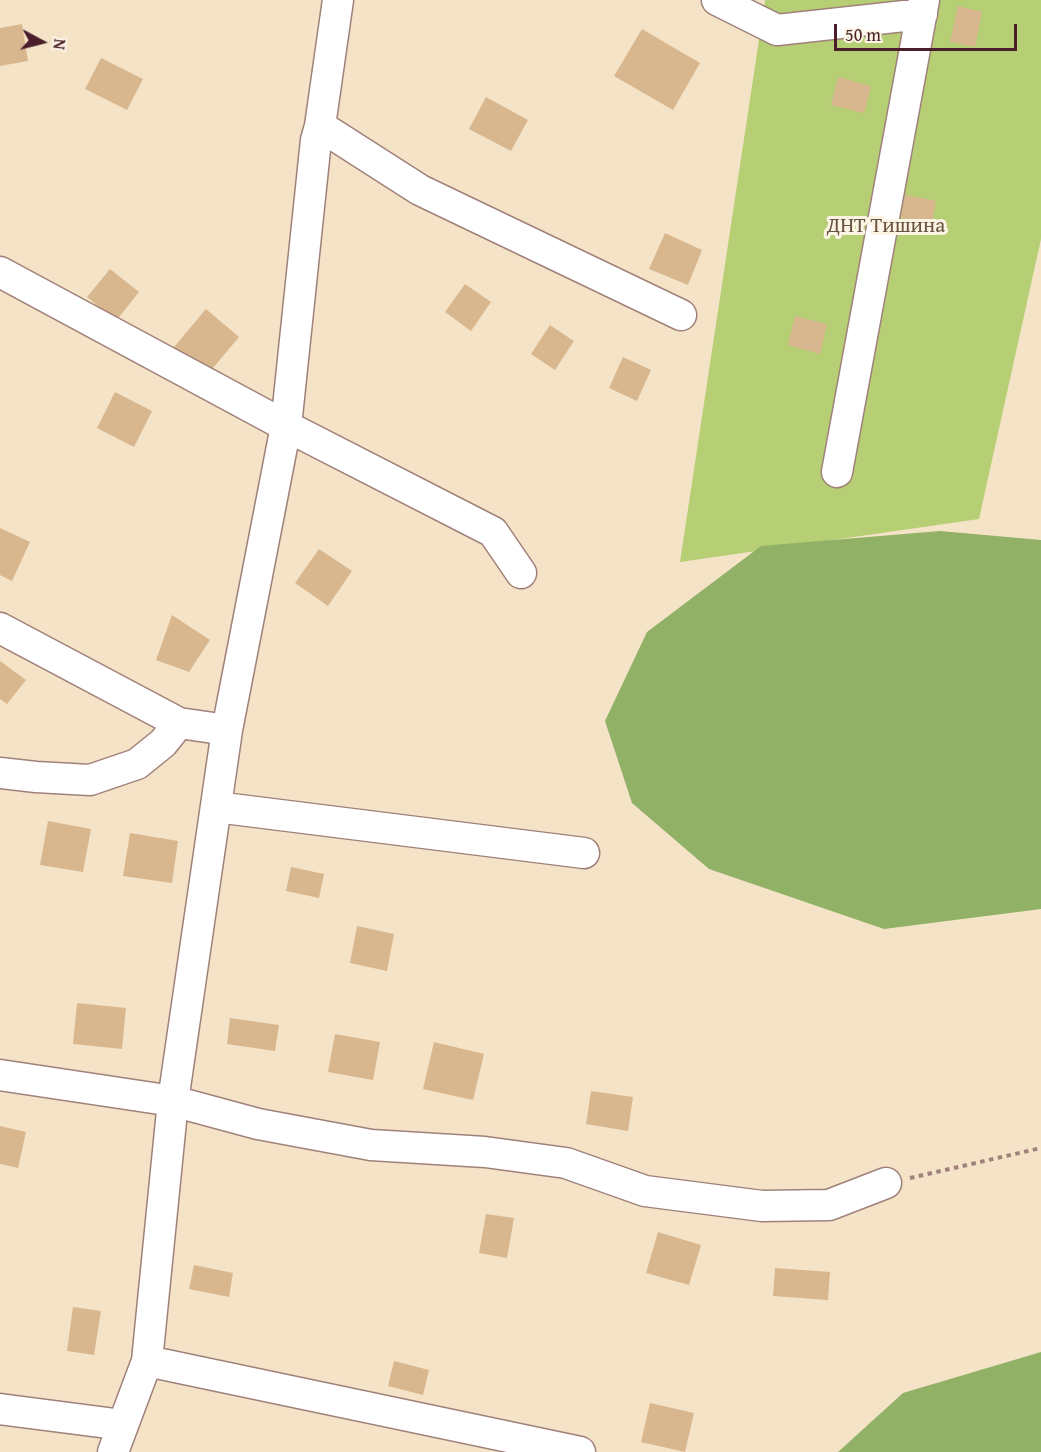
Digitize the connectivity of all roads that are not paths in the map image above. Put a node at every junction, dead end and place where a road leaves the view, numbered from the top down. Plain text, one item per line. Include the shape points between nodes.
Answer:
1 (338, 0) edge
2 (717, 0) edge
3 (923, 7) edge
4 (320, 126) junction
5 (0, 272) edge
6 (681, 315) dead end
7 (286, 426) junction
8 (837, 472) dead end
9 (521, 573) dead end
10 (0, 628) edge
11 (179, 723) junction
12 (227, 730) junction
13 (0, 773) edge
14 (216, 807) junction
15 (584, 853) dead end
16 (0, 1076) edge
17 (173, 1101) junction
18 (886, 1183) road end
19 (147, 1361) junction
20 (0, 1409) edge
21 (118, 1438) edge
22 (580, 1452) edge

1 - 4 street
2 - 3 street via 777,30
3 - 8 street
4 - 6 street via 420,190
4 - 7 street
5 - 7 street
7 - 9 street via 493,532
7 - 12 street
10 - 11 street
11 - 12 street
11 - 13 street via 163,743 137,764 90,780
12 - 14 street
14 - 15 street
14 - 17 street
16 - 17 street
17 - 18 street via 258,1124 371,1144 566,1163 645,1191 762,1206 829,1205
17 - 19 street
19 - 21 street
19 - 22 street
20 - 21 street

